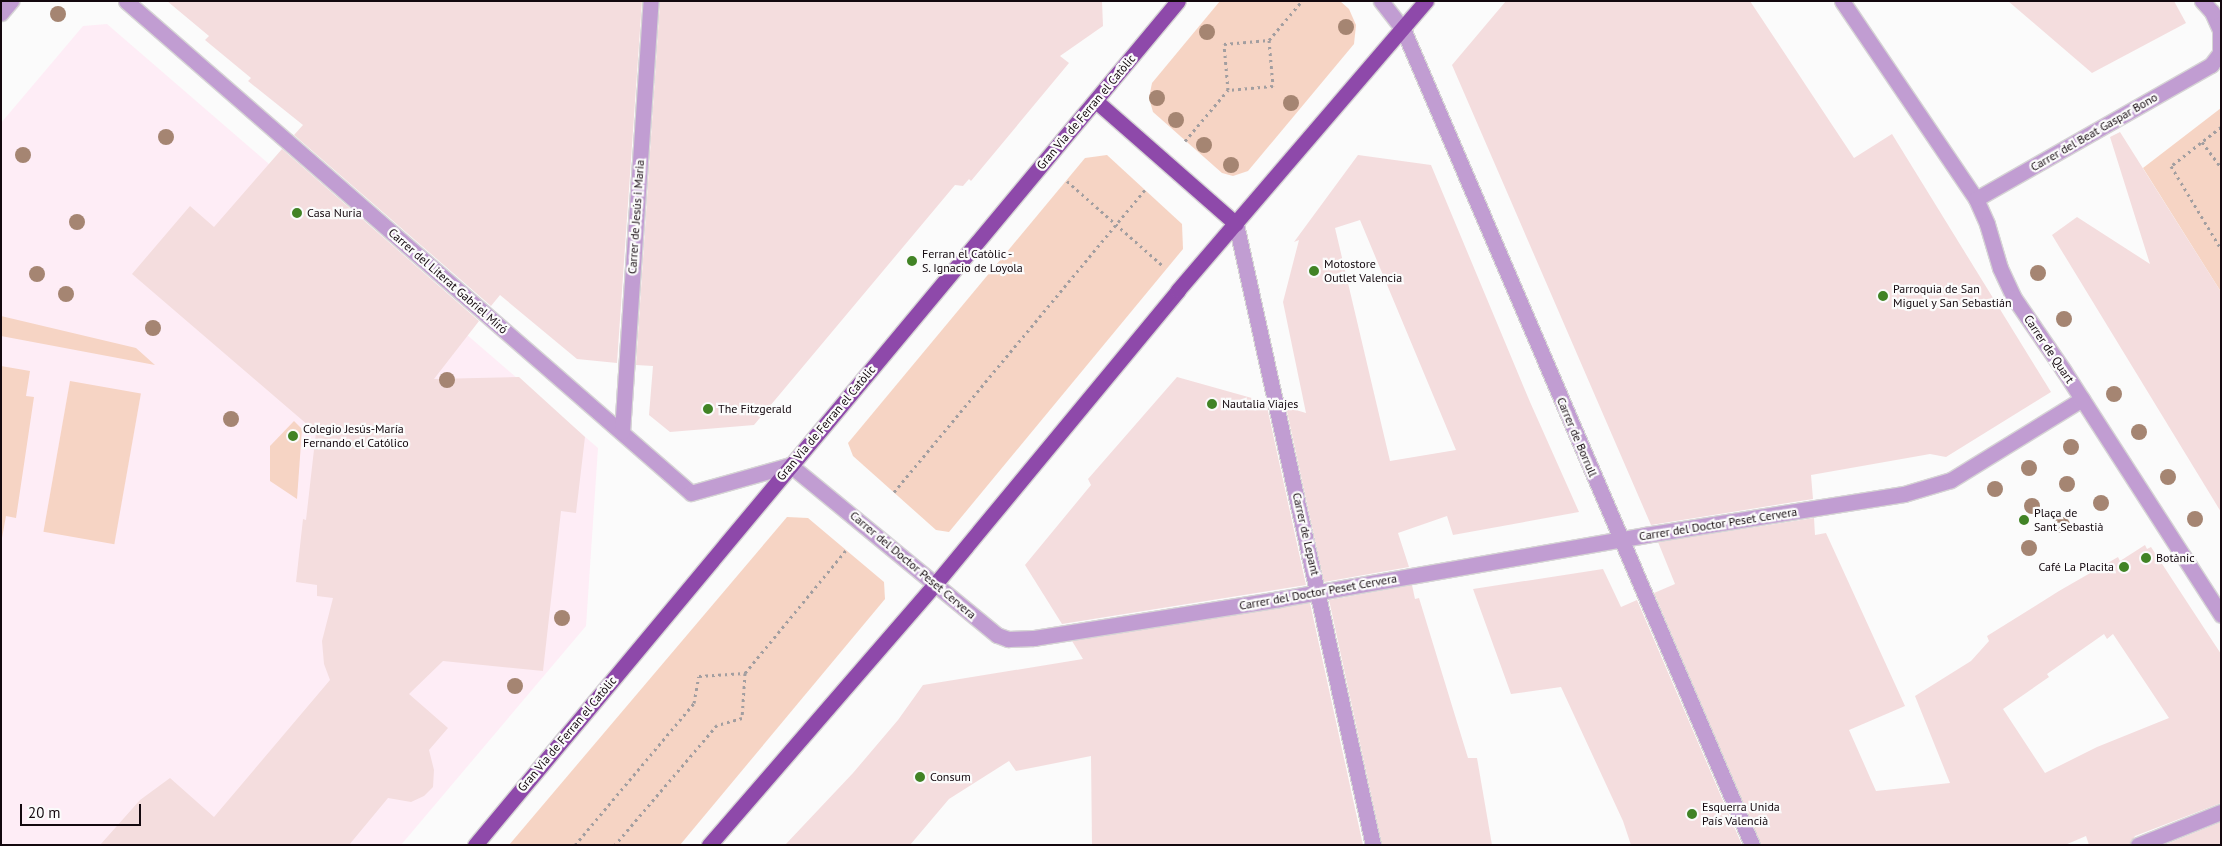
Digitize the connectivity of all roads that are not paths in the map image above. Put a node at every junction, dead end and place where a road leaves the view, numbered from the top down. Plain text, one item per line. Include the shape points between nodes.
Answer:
1 (11, 1) edge
2 (126, 1) edge
3 (651, 1) edge
4 (1178, 1) edge
5 (1381, 1) edge
6 (1426, 1) edge
7 (1842, 1) edge
8 (2202, 1) edge
9 (1, 13) edge
10 (1402, 30) junction
11 (2216, 62) edge
12 (1096, 101) junction
13 (1976, 199) junction
14 (1236, 224) junction
15 (2082, 399) junction
16 (622, 432) junction
17 (790, 465) junction
18 (1621, 540) junction
19 (936, 583) junction
20 (1319, 593) junction
21 (2221, 615) edge
22 (2221, 812) edge
23 (475, 845) edge
24 (709, 845) edge
25 (1374, 845) edge
26 (1752, 845) edge
27 (2138, 845) edge

1 - 9 street
2 - 16 street, Carrer del Literat Gabriel Miró
3 - 16 street, Carrer de Jesús i Maria
4 - 12 main road, Gran Via de Ferran el Catòlic
5 - 10 street
6 - 10 main road
7 - 13 street, Carrer de Quart
8 - 11 street, Carrer del Beat Gaspar Bono via 2212,12 2220,30 2220,53
10 - 14 main road
10 - 18 street, Carrer de Borrull
11 - 13 street, Carrer del Beat Gaspar Bono
12 - 14 main road
12 - 17 main road, Gran Via de Ferran el Catòlic
13 - 15 street, Carrer de Quart via 2014,298
14 - 19 main road
14 - 20 street, Carrer de Lepant
15 - 18 street, Carrer del Doctor Peset Cervera via 1951,480 1904,494
15 - 21 street, Carrer de Quart
16 - 17 street, Carrer del Literat Gabriel Miró via 691,493
17 - 19 street, Carrer del Doctor Peset Cervera
17 - 23 main road, Gran Via de Ferran el Catòlic
18 - 20 street, Carrer del Doctor Peset Cervera
18 - 26 street, Carrer de Borrull
19 - 20 street, Carrer del Doctor Peset Cervera via 997,634 1008,639 1034,638
19 - 24 main road
20 - 25 street, Carrer de Lepant
22 - 27 street

